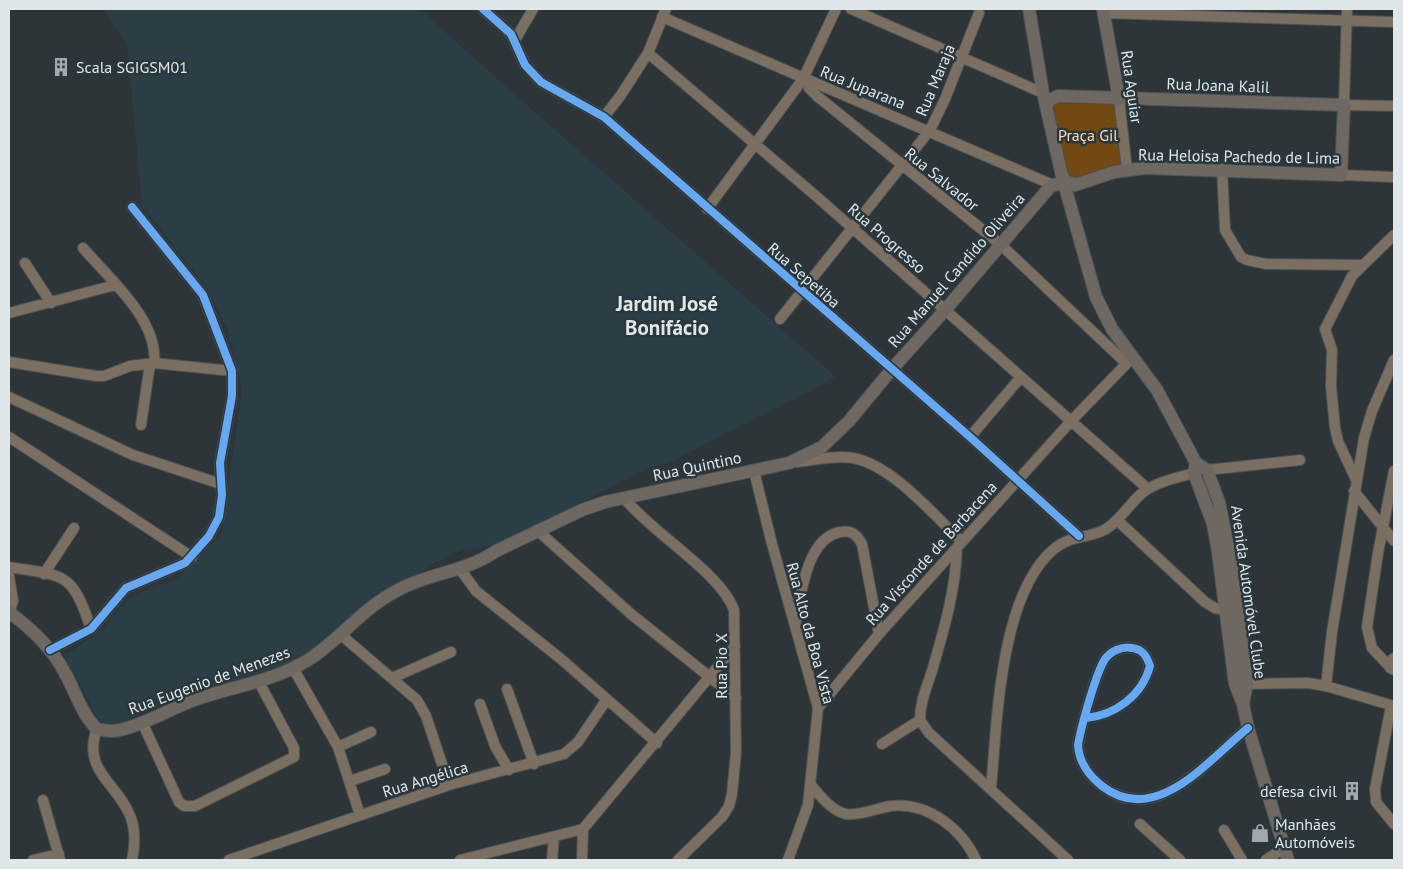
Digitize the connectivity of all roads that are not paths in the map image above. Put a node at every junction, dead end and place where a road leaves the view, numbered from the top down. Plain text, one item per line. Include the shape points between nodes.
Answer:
1 (483, 9) edge
2 (533, 9) edge
3 (836, 9) edge
4 (851, 9) edge
5 (1029, 9) edge
6 (1347, 9) edge
7 (1103, 11) edge
8 (664, 13) edge
9 (979, 13) dead end
10 (1346, 21) junction
11 (1394, 22) edge
12 (514, 40) junction
13 (648, 53) junction
14 (962, 58) junction
15 (805, 79) junction
16 (1038, 87) junction
17 (1119, 99) junction
18 (1344, 105) junction
19 (1046, 106) junction
20 (1394, 106) edge
21 (604, 117) junction
22 (930, 130) junction
23 (756, 144) junction
24 (901, 165) junction
25 (1222, 169) junction
26 (1126, 170) junction
27 (1341, 175) junction
28 (1394, 177) edge
29 (1060, 182) junction
30 (1084, 183) junction
31 (1070, 206) junction
32 (132, 207) dead end
33 (707, 209) junction
34 (852, 228) junction
35 (1394, 235) edge
36 (1000, 244) junction
37 (83, 248) dead end
38 (24, 263) dead end
39 (1362, 265) junction
40 (115, 285) junction
41 (802, 291) junction
42 (51, 303) junction
43 (946, 309) junction
44 (9, 313) edge
45 (780, 319) dead end
46 (1130, 360) junction
47 (1394, 360) edge
48 (9, 362) edge
49 (152, 363) junction
50 (892, 368) junction
51 (232, 371) junction
52 (1021, 377) junction
53 (9, 397) edge
54 (1072, 420) junction
55 (141, 425) dead end
56 (9, 437) edge
57 (970, 437) junction
58 (1300, 460) dead end
59 (789, 463) junction
60 (1195, 468) junction
61 (1207, 470) junction
62 (754, 471) junction
63 (1394, 471) edge
64 (1017, 480) junction
65 (221, 484) junction
66 (1355, 486) junction
67 (1148, 489) junction
68 (624, 498) junction
69 (1117, 520) junction
70 (1384, 527) junction
71 (74, 528) dead end
72 (537, 530) junction
73 (1079, 536) junction
74 (1394, 541) edge
75 (960, 545) junction
76 (1223, 551) junction
77 (192, 557) junction
78 (9, 567) edge
79 (460, 570) junction
80 (44, 574) junction
81 (9, 576) edge
82 (424, 578) joint
83 (1225, 610) junction
84 (9, 612) edge
85 (1238, 618) junction
86 (795, 628) junction
87 (91, 629) junction
88 (340, 634) junction
89 (879, 634) junction
90 (736, 646) junction
91 (50, 650) junction
92 (451, 652) dead end
93 (1393, 665) edge
94 (293, 668) junction
95 (392, 678) junction
96 (710, 678) junction
97 (259, 682) junction
98 (1241, 684) junction
99 (1326, 686) junction
100 (507, 689) dead end
101 (736, 698) junction
102 (607, 699) junction
103 (480, 704) dead end
104 (1393, 706) edge
105 (818, 708) junction
106 (1086, 718) junction
107 (920, 720) junction
108 (142, 722) junction
109 (1248, 728) junction
110 (97, 729) junction
111 (372, 732) dead end
112 (657, 743) junction
113 (882, 744) dead end
114 (338, 747) junction
115 (534, 764) junction
116 (385, 769) dead end
117 (509, 770) junction
118 (350, 781) junction
119 (449, 785) junction
120 (811, 785) junction
121 (991, 788) junction
122 (43, 800) dead end
123 (360, 815) junction
124 (1140, 824) dead end
125 (1394, 824) edge
126 (583, 829) junction
127 (1224, 830) dead end
128 (554, 837) junction
129 (1286, 854) edge
130 (60, 857) edge
131 (33, 860) edge
132 (132, 860) edge
133 (229, 860) edge
134 (460, 860) edge
135 (552, 860) edge
136 (582, 860) edge
137 (678, 860) edge
138 (788, 860) edge
139 (976, 860) edge
140 (1068, 860) edge
141 (1180, 860) edge
142 (1242, 860) edge
143 (1266, 860) edge

1 - 12 street, Rua Sepetiba via 506,28
2 - 12 street
3 - 15 street
4 - 14 street
5 - 16 main road, Avenida Automóvel Clube
6 - 10 street
7 - 10 street
7 - 17 main road, Rua Aguiar
8 - 13 street
8 - 15 street, Rua Juparana
9 - 14 street, Rua Maraja
10 - 11 street
10 - 18 street
12 - 21 street, Rua Sepetiba via 525,65 541,82
13 - 21 street
13 - 23 street, Rua Progresso
14 - 16 street
14 - 22 street, Rua Maraja
15 - 22 street, Rua Juparana
15 - 23 street
15 - 24 street, Rua Salvador via 812,91
16 - 19 main road, Avenida Automóvel Clube
17 - 18 main road, Rua Joana Kalil
17 - 19 main road, Rua Joana Kalil via 1058,96
17 - 26 street, Rua Aguiar
18 - 20 street, Rua Joana Kalil
18 - 27 main road
19 - 29 main road, Avenida Automóvel Clube
21 - 33 street, Rua Sepetiba
22 - 24 street, Rua Maraja
22 - 29 street, Rua Juparana
23 - 33 street
23 - 34 street, Rua Progresso
24 - 34 street, Rua Maraja
24 - 36 street, Rua Salvador
25 - 26 main road, Rua Heloisa Pachedo de Lima
25 - 27 main road, Rua Heloisa Pachedo de Lima
25 - 39 street via 1225,230 1241,257 1266,264
26 - 30 main road, Rua Heloisa Pachedo de Lima
27 - 28 street, Rua Heloisa Pachedo de Lima
29 - 30 main road
29 - 31 main road, Avenida Automóvel Clube
29 - 36 main road, Rua Manuel Candido Oliveira
30 - 31 main road
31 - 46 main road, Avenida Automóvel Clube via 1096,297
32 - 51 street via 203,296
33 - 41 street, Rua Sepetiba
34 - 41 street, Rua Maraja
34 - 43 street, Rua Progresso
35 - 39 street
36 - 43 main road, Rua Manuel Candido Oliveira
36 - 46 street, Rua Salvador
37 - 40 street
38 - 42 street
39 - 66 street via 1338,300 1324,332 1332,350 1335,428
40 - 42 street
40 - 49 street via 149,332 155,353
41 - 45 street, Rua Maraja
41 - 50 street, Rua Sepetiba
42 - 44 street
43 - 50 main road, Rua Manuel Candido Oliveira
43 - 52 street, Rua Progresso
46 - 54 street, Rua Visconde de Barbacena
46 - 60 main road, Avenida Automóvel Clube via 1166,405
47 - 66 street via 1372,411
48 - 49 street via 96,376
49 - 51 street
49 - 55 street
50 - 57 street, Rua Sepetiba
50 - 59 main road, Rua Manuel Candido Oliveira via 835,436 808,456
51 - 65 street via 232,396 220,463
52 - 54 street, Rua Progresso
52 - 57 street
53 - 65 street via 132,455
54 - 64 street, Rua Visconde de Barbacena
54 - 67 street, Rua Progresso
56 - 77 street
57 - 64 street, Rua Sepetiba
58 - 61 street
59 - 62 main road, Rua Quintino
59 - 75 street, Rua Quintino via 833,457 866,461 900,484
60 - 61 main road, Avenida Automóvel Clube
60 - 67 street
60 - 76 main road, Avenida Automóvel Clube
61 - 76 main road, Avenida Automóvel Clube via 1220,502
62 - 68 main road, Rua Quintino
62 - 86 street, Rua Alto da Boa Vista
63 - 70 street
64 - 73 street, Rua Sepetiba
64 - 75 street, Rua Visconde de Barbacena
65 - 77 street via 221,506 215,526
66 - 70 street
66 - 99 street
67 - 69 street
68 - 72 main road, Rua Quintino via 582,510
68 - 90 street, Rua Pio X via 636,514 726,592 734,610
69 - 73 street via 1097,533
69 - 83 street via 1205,602
70 - 74 street
70 - 93 street via 1367,634 1377,654
71 - 80 street
72 - 79 main road, Rua Quintino
72 - 96 street via 631,614
73 - 121 street via 1045,557 1030,576 1020,599 1007,647
75 - 89 street, Rua Visconde de Barbacena
75 - 107 street via 954,593 922,698
76 - 83 main road, Avenida Automóvel Clube
76 - 85 main road, Avenida Automóvel Clube
77 - 87 street via 178,568 126,588
78 - 80 street
79 - 82 main road, Rua Quintino
79 - 102 street via 476,591
80 - 87 street via 60,577 74,586
81 - 84 street via 13,601
82 - 88 main road, Rua Eugenio de Menezes via 375,603
83 - 85 main road
83 - 98 main road, Avenida Automóvel Clube
84 - 91 main road via 39,636
85 - 98 main road, Avenida Automóvel Clube
86 - 89 street via 812,557 828,537 852,532 862,544
86 - 105 street, Rua Alto da Boa Vista
87 - 91 street
88 - 94 main road, Rua Eugenio de Menezes
88 - 95 street
89 - 105 street, Rua Visconde de Barbacena
90 - 96 street
90 - 101 street, Rua Pio X
91 - 110 main road
92 - 95 street
94 - 97 main road, Rua Eugenio de Menezes
94 - 114 street
95 - 119 street via 422,708
96 - 101 street
96 - 112 street
97 - 108 main road, Rua Eugenio de Menezes via 197,699
97 - 108 street via 294,748 294,757 195,806 184,806 179,802
98 - 99 street via 1308,683
98 - 109 main road, Avenida Automóvel Clube
99 - 104 street
100 - 115 street
101 - 137 street, Rua Pio X via 735,775 729,806 713,828
102 - 112 street
102 - 115 street, Rua Angélica via 572,749
103 - 117 street via 495,746
104 - 125 street via 1375,789 1376,802
105 - 120 street, Rua Alto da Boa Vista
106 - 106 street via 1105,659 1120,648 1136,648 1142,652 1150,666 1143,684 1109,713
106 - 109 street via 1078,745 1082,765 1115,795 1133,800 1149,800 1173,790
107 - 113 street
107 - 121 street via 929,733
108 - 110 main road, Rua Eugenio de Menezes via 120,730
109 - 129 main road, Avenida Automóvel Clube
110 - 132 street via 92,755 131,817 135,832
111 - 114 street
112 - 126 street
114 - 118 street
115 - 117 street, Rua Angélica
116 - 118 street
117 - 119 street, Rua Angélica
118 - 123 street
119 - 123 street, Rua Angélica
120 - 138 street, Rua Alto da Boa Vista via 808,805
120 - 139 street via 828,803 845,814 902,806 932,814 960,834
121 - 140 street
122 - 130 street
123 - 133 street, Rua Angélica
124 - 141 street
126 - 128 street
126 - 136 street
127 - 142 street
128 - 134 street
128 - 135 street
129 - 143 street
130 - 131 street

